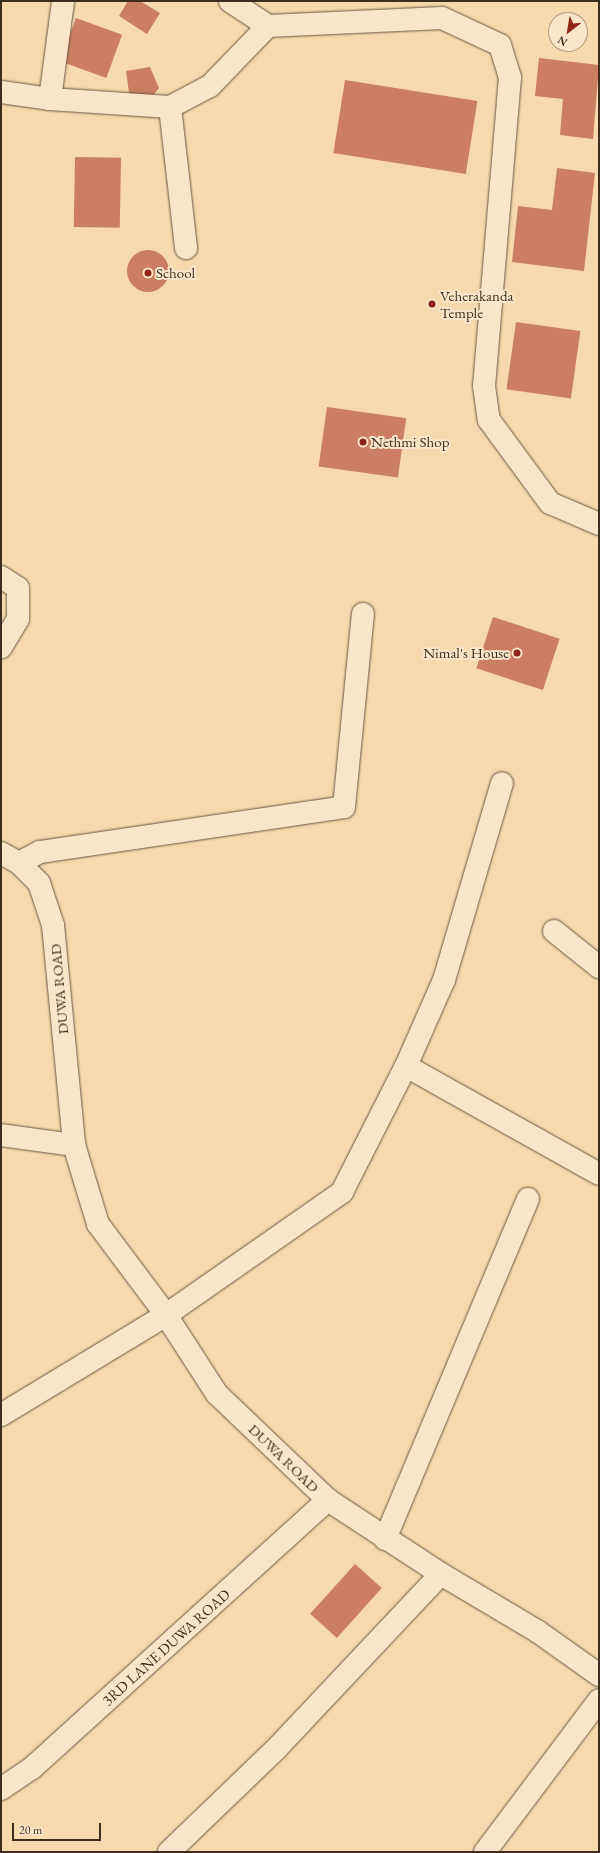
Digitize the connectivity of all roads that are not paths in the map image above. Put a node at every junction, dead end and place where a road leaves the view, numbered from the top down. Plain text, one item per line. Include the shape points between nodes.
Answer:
1 (63, 1) edge
2 (230, 1) edge
3 (268, 26) junction
4 (1, 92) edge
5 (50, 99) junction
6 (170, 107) junction
7 (186, 248) dead end
8 (599, 524) edge
9 (1, 577) edge
10 (363, 614) dead end
11 (1, 647) edge
12 (502, 783) dead end
13 (10, 858) edge
14 (554, 931) dead end
15 (599, 967) edge
16 (406, 1066) junction
17 (1, 1135) edge
18 (74, 1145) junction
19 (599, 1174) edge
20 (528, 1199) dead end
21 (166, 1316) junction
22 (1, 1415) edge
23 (328, 1500) junction
24 (385, 1539) junction
25 (440, 1574) junction
26 (599, 1675) edge
27 (599, 1700) edge
28 (1, 1789) edge
29 (169, 1852) edge
30 (485, 1852) edge

1 - 5 street
2 - 3 street
3 - 6 street via 210,86
3 - 8 street via 442,18 500,45 510,77 484,386 489,420 550,503
4 - 5 street
5 - 6 street
6 - 7 street
9 - 11 street via 18,588 18,619
10 - 13 street via 344,807
12 - 16 street via 444,980
13 - 18 street, DUWA ROAD via 39,883 53,925
14 - 15 street
16 - 19 street
16 - 21 street via 342,1192
17 - 18 street
18 - 21 street, DUWA ROAD via 98,1224
20 - 24 street
21 - 22 street
21 - 23 street, DUWA ROAD via 217,1394
23 - 24 street, DUWA ROAD
23 - 28 street, 3RD LANE DUWA ROAD via 31,1769
24 - 25 street, DUWA ROAD
25 - 26 street, DUWA ROAD via 537,1631
25 - 29 street via 277,1748
27 - 30 street

